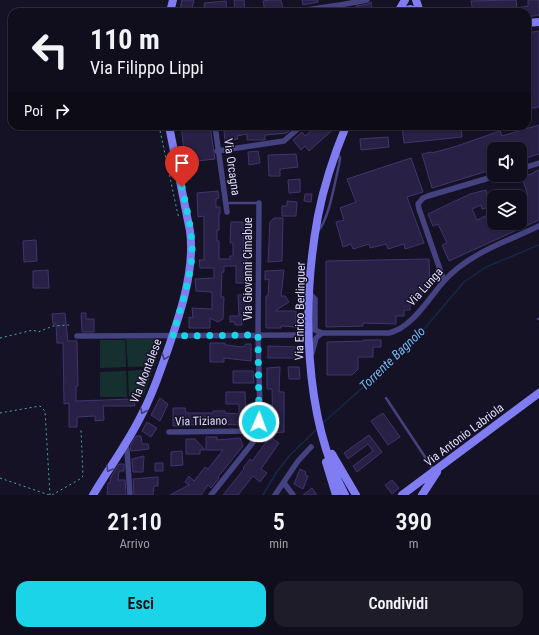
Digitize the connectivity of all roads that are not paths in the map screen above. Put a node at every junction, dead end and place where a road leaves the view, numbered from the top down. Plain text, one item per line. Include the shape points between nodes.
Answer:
1 (367, 0) edge
2 (340, 5) junction
3 (319, 8) edge
4 (340, 8) edge
5 (170, 130) edge
6 (215, 130) edge
7 (296, 130) edge
8 (344, 130) edge
9 (217, 151) junction
10 (539, 163) edge
11 (527, 167) edge
12 (487, 179) edge
13 (226, 203) junction
14 (259, 203) joint
15 (227, 212) dead end
16 (539, 226) edge
17 (444, 281) junction
18 (310, 294) junction
19 (322, 333) junction
20 (258, 335) junction
21 (300, 335) dead end
22 (77, 336) dead end
23 (173, 336) junction
24 (310, 359) junction
25 (538, 397) edge
26 (386, 398) dead end
27 (258, 431) junction
28 (169, 432) dead end
29 (323, 437) junction
30 (125, 444) junction
31 (311, 447) dead end
32 (326, 448) junction
33 (437, 469) junction
34 (284, 483) junction
35 (406, 493) edge
36 (93, 495) edge
37 (130, 495) edge
38 (211, 495) edge
39 (276, 495) edge
40 (293, 495) edge
41 (336, 495) edge
42 (345, 495) edge
43 (356, 495) edge
44 (418, 495) edge
45 (422, 495) edge

1 - 2 street
2 - 3 street
2 - 4 street
5 - 23 main road, Via Montalese via 192,246 190,270
6 - 9 street, Via Orcagna
7 - 9 street via 284,141
8 - 18 main road, Via Enrico Berlinguer via 324,190 315,234
9 - 13 street, Via Orcagna
10 - 11 street
12 - 17 street via 428,196 418,204
13 - 14 lane
13 - 15 street, Via Orcagna
14 - 20 street, Via Giovanni Cimabue
16 - 17 street, Via Lunga via 477,255 461,265
17 - 19 street, Via Lunga via 408,323 397,331
18 - 19 street via 315,300 316,330
18 - 24 main road, Via Enrico Berlinguer
19 - 24 street via 316,338
20 - 21 street
20 - 23 street
20 - 27 street, Via Giovanni Cimabue
22 - 23 street
23 -> 30 main road, Via Montalese via 158,378
24 - 29 main road, Via Enrico Berlinguer via 317,415
25 - 33 main road, Via Antonio Labriola
26 - 33 lane
27 - 28 street, Via Tiziano
27 - 38 street via 254,441
29 - 32 main road, Via Enrico Berlinguer
29 - 41 main road via 325,459
30 -> 36 main road, Via Montalese
30 - 37 street via 128,450
31 - 34 street
32 - 42 main road, Via Enrico Berlinguer
32 - 43 main road via 334,456
33 - 35 main road, Via Antonio Labriola
33 - 45 main road
34 - 39 street
34 - 40 street
35 - 44 main road

